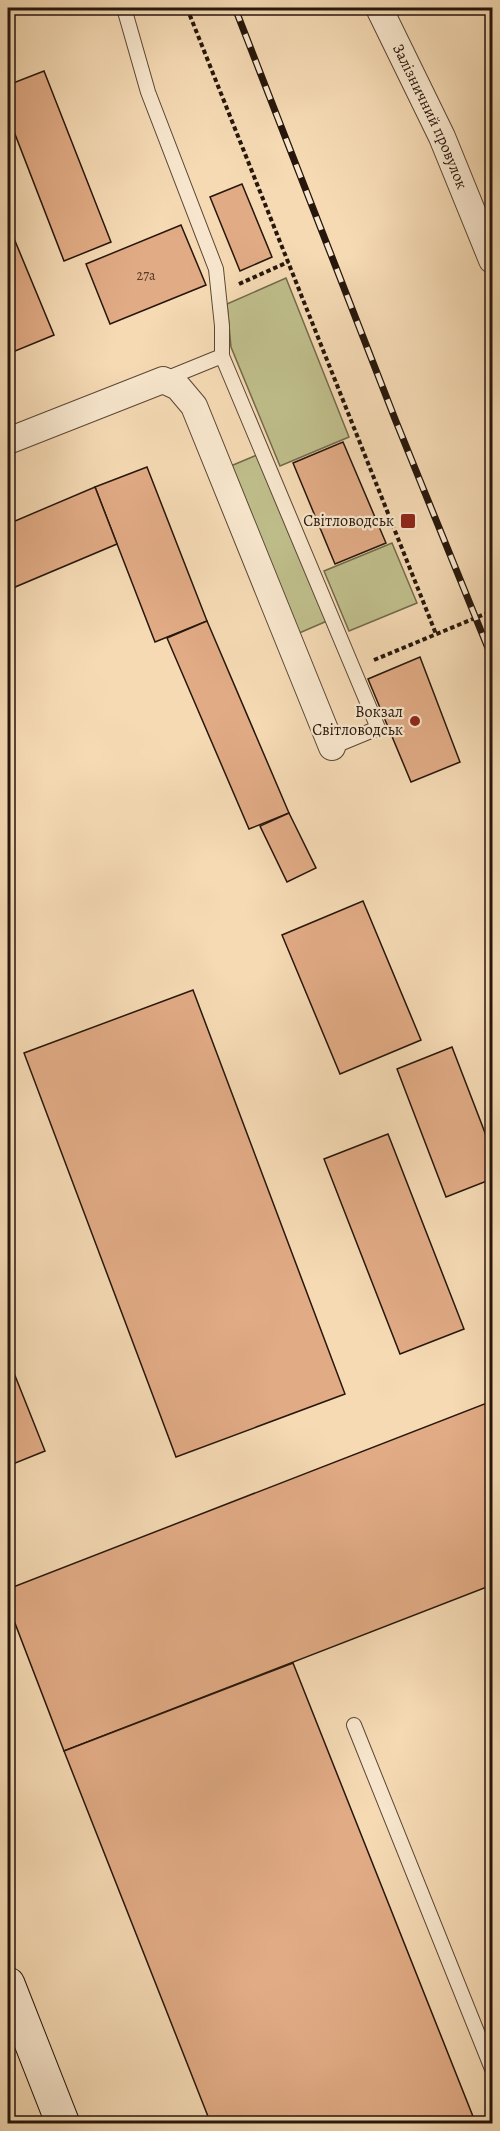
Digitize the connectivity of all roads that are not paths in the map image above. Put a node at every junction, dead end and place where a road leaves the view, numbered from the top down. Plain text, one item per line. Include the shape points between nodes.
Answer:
1 (124, 8) edge
2 (379, 8) edge
3 (492, 260) edge
4 (222, 356) junction
5 (163, 380) junction
6 (8, 441) edge
7 (332, 747) joint
8 (354, 1725) dead end
9 (8, 1984) edge
10 (492, 2069) edge
11 (63, 2124) edge

1 - 4 lane via 148,92 216,269
2 - 3 street, Залізничний провулок via 442,137
4 - 5 lane
4 - 7 lane via 378,728
5 - 6 street
5 - 7 street via 178,387 194,405
8 - 10 lane
9 - 11 main road

